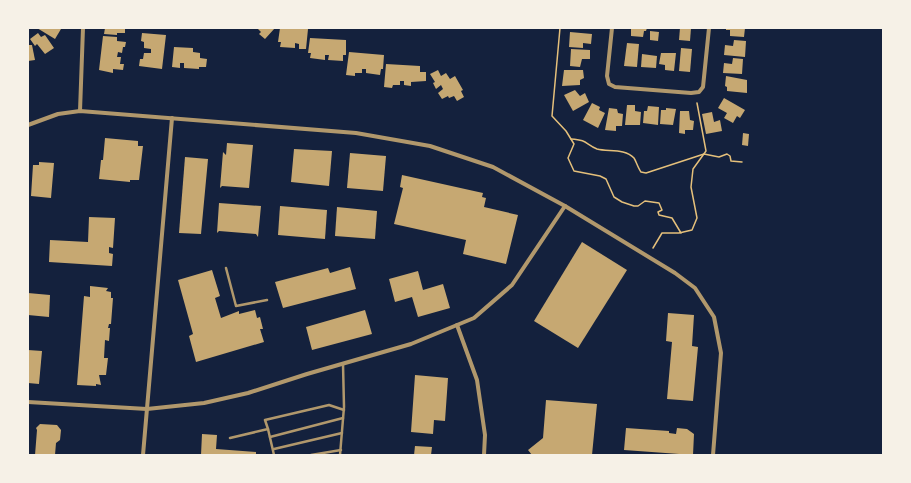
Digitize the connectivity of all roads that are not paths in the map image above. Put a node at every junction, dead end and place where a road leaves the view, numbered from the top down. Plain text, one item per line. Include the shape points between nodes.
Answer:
1 (83, 28) edge
2 (612, 28) edge
3 (709, 28) edge
4 (80, 111) junction
5 (172, 118) junction
6 (28, 125) edge
7 (565, 206) junction
8 (226, 268) dead end
9 (267, 300) dead end
10 (456, 325) junction
11 (343, 363) junction
12 (28, 402) edge
13 (147, 409) junction
14 (344, 410) junction
15 (343, 418) junction
16 (268, 429) junction
17 (342, 433) junction
18 (270, 436) junction
19 (230, 438) dead end
20 (274, 450) junction
21 (341, 450) junction
22 (143, 455) edge
23 (274, 455) edge
24 (311, 455) edge
25 (340, 455) edge
26 (484, 455) edge
27 (713, 455) edge

1 - 4 street
2 - 3 street via 607,76 609,84 615,87 699,92 702,87
4 - 5 street
4 - 6 street via 58,114
5 - 7 street via 356,133 430,146 493,167
5 - 13 street
7 - 10 street via 512,285 474,318
7 - 27 street via 695,288 714,317 722,353
8 - 9 lane via 236,306
10 - 11 street via 411,344
10 - 26 street via 477,380 485,436
11 - 13 street via 248,393 204,403
11 - 14 lane
12 - 13 street
13 - 22 street
14 - 15 lane
14 - 16 lane via 329,405 265,420
15 - 17 lane
15 - 18 lane
16 - 18 lane
16 - 19 lane
17 - 20 lane
17 - 21 lane
18 - 20 lane
20 - 23 lane
21 - 24 lane
21 - 25 lane

